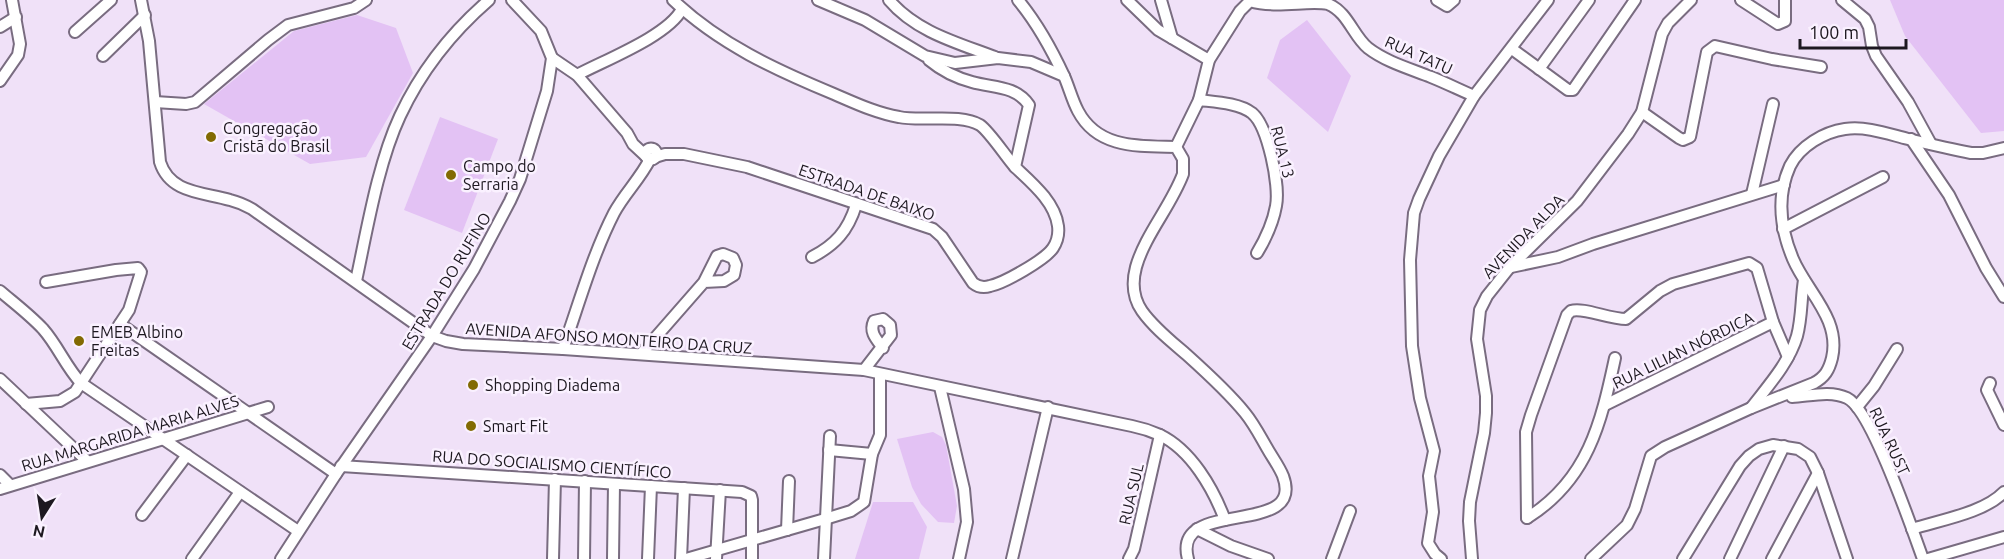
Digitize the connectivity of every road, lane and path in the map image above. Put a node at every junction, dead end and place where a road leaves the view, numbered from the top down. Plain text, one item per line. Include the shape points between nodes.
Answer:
1 (12, 0) edge
2 (111, 0) edge
3 (130, 0) edge
4 (366, 0) edge
5 (489, 0) edge
6 (512, 0) edge
7 (673, 0) edge
8 (818, 0) edge
9 (889, 0) edge
10 (1018, 0) edge
11 (1127, 0) edge
12 (1161, 0) edge
13 (1437, 0) edge
14 (1454, 0) edge
15 (1548, 0) edge
16 (1589, 0) edge
17 (1635, 0) edge
18 (1742, 0) edge
19 (1785, 0) edge
20 (1842, 0) edge
21 (142, 1) edge
22 (1251, 1) edge
23 (1689, 1) edge
24 (682, 9) junction
25 (145, 15) junction
26 (16, 17) junction
27 (0, 27) edge
28 (75, 32) dead end
29 (1172, 38) junction
30 (1512, 49) junction
31 (103, 56) dead end
32 (925, 56) junction
33 (552, 58) junction
34 (998, 58) junction
35 (1209, 60) junction
36 (1821, 67) dead end
37 (1539, 69) junction
38 (577, 75) junction
39 (1064, 76) junction
40 (0, 81) edge
41 (1474, 96) junction
42 (1199, 100) junction
43 (155, 102) junction
44 (1773, 104) dead end
45 (1642, 112) junction
46 (1911, 139) junction
47 (1931, 144) junction
48 (1176, 147) junction
49 (2004, 148) edge
50 (651, 155) junction
51 (1015, 167) junction
52 (1883, 177) dead end
53 (1784, 185) junction
54 (1752, 194) junction
55 (856, 205) junction
56 (1783, 229) junction
57 (1257, 253) dead end
58 (812, 257) dead end
59 (1510, 267) junction
60 (1804, 280) junction
61 (356, 281) junction
62 (46, 282) dead end
63 (704, 282) dead end
64 (0, 291) edge
65 (2004, 297) edge
66 (1773, 322) junction
67 (120, 324) junction
68 (432, 336) junction
69 (883, 348) dead end
70 (563, 349) junction
71 (1897, 349) dead end
72 (641, 354) junction
73 (1788, 357) junction
74 (1615, 358) dead end
75 (864, 370) junction
76 (880, 374) junction
77 (0, 379) edge
78 (1990, 383) dead end
79 (81, 384) junction
80 (940, 387) junction
81 (1786, 395) junction
82 (26, 404) junction
83 (1605, 405) junction
84 (268, 406) dead end
85 (1048, 407) junction
86 (1857, 407) junction
87 (1751, 408) junction
88 (249, 412) junction
89 (2004, 425) edge
90 (1160, 435) junction
91 (830, 436) dead end
92 (162, 438) junction
93 (1784, 446) junction
94 (829, 450) junction
95 (872, 454) junction
96 (186, 455) junction
97 (87, 460) junction
98 (339, 470) junction
99 (1818, 473) junction
100 (0, 475) edge
101 (555, 479) junction
102 (585, 481) junction
103 (789, 482) dead end
104 (614, 484) junction
105 (651, 486) junction
106 (5, 487) edge
107 (684, 488) junction
108 (720, 490) junction
109 (240, 492) junction
110 (2004, 492) edge
111 (1350, 511) dead end
112 (142, 515) dead end
113 (825, 519) junction
114 (1225, 520) junction
115 (1197, 529) junction
116 (1912, 529) junction
117 (786, 530) junction
118 (298, 531) junction
119 (2004, 537) edge
120 (751, 540) junction
121 (717, 555) edge
122 (192, 559) edge
123 (281, 559) edge
124 (553, 559) edge
125 (584, 559) edge
126 (613, 559) edge
127 (648, 559) edge
128 (681, 559) edge
129 (686, 559) edge
130 (752, 559) edge
131 (824, 559) edge
132 (959, 559) edge
133 (1012, 559) edge
134 (1129, 559) edge
135 (1188, 559) edge
136 (1268, 559) edge
137 (1332, 559) edge
138 (1442, 559) edge
139 (1472, 559) edge
140 (1591, 559) edge
141 (1683, 559) edge
142 (1730, 559) edge
143 (1772, 559) edge
144 (1847, 559) edge
145 (1923, 559) edge
146 (1928, 559) edge

1 - 26 street
2 - 28 street
3 - 21 street
4 - 43 street via 354,8 288,25 195,102
5 - 61 street via 441,49 399,118 375,196
6 - 33 street via 541,31
7 - 24 street
8 - 32 street via 865,20
9 - 34 street via 933,34
10 - 39 street via 1050,45
11 - 29 street
12 - 29 street
13 - 14 street via 1447,6
15 - 30 street
16 - 37 street
17 - 37 street via 1573,90
18 - 19 street via 1778,24 1786,18
20 - 47 street via 1865,19 1876,56
21 - 25 street, AVENIDA AFONSO MONTEIRO DA CRUZ
22 - 35 street, RUA TATU via 1240,11
22 - 41 street, RUA TATU via 1266,5 1328,4 1337,9 1368,48
23 - 45 street, AVENIDA ALDA via 1662,34
24 - 38 street via 664,29
24 - 51 street via 752,58 883,114 978,124
25 - 31 street
25 - 43 street, AVENIDA AFONSO MONTEIRO DA CRUZ
26 - 27 street
26 - 40 street via 18,55
29 - 35 street
30 - 37 street
30 - 41 street
32 - 34 street via 955,63
32 - 51 street via 959,78 1005,88 1024,97 1028,113
33 - 38 street
33 - 68 street, ESTRADA DO RUFINO via 547,91 514,194
34 - 39 street via 1031,62
35 - 42 street, RUA TATU
36 - 45 street via 1715,46 1707,52 1690,138 1679,138
38 - 50 street via 631,138
39 - 48 street via 1078,111 1099,135 1129,146
41 - 138 street via 1425,185 1414,213 1411,237 1414,369 1434,451 1428,543
42 - 48 street, RUA TATU
42 - 57 street, RUA 13 via 1251,112 1266,132 1277,202 1268,234
43 - 61 street, AVENIDA AFONSO MONTEIRO DA CRUZ via 160,162 169,179 193,192 229,199 252,209
44 - 54 street
45 - 59 street, AVENIDA ALDA via 1577,201
46 - 47 street
46 - 53 street via 1859,129 1822,137 1810,143 1793,161
46 - 65 street via 1949,195
47 - 49 street via 1971,153
48 - 114 street via 1183,159 1183,174 1136,268 1135,297 1152,323 1245,413 1276,462 1285,487 1283,497 1269,511
50 - 55 street, ESTRADA DE BAIXO via 679,154 756,170
50 - 70 street via 604,233
51 - 55 street, ESTRADA DE BAIXO via 1039,189 1049,205 1056,218 1058,237 1055,246 1036,263 991,286 978,287 973,283 938,232
52 - 56 street
53 - 54 street
53 - 56 street via 1780,203
54 - 59 street via 1558,257
55 - 58 street via 845,230 826,250
56 - 60 street
59 - 139 street, AVENIDA ALDA via 1487,296 1478,325 1486,413 1470,502
60 - 73 street via 1797,337
60 - 81 street via 1830,324 1833,352 1822,378
61 - 68 street, AVENIDA AFONSO MONTEIRO DA CRUZ
62 - 67 street via 138,268 140,278
63 - 72 street
64 - 79 street via 43,329
66 - 73 street
66 - 83 street, RUA LILIAN NÓRDICA
66 - 83 street via 1757,268 1744,263 1673,284 1626,320 1571,311 1526,432 1527,518 1562,490 1575,474
67 - 79 street
67 - 88 street
68 - 70 street, AVENIDA AFONSO MONTEIRO DA CRUZ via 463,344
68 - 98 street, ESTRADA DO RUFINO
69 - 75 street
70 - 72 street, AVENIDA AFONSO MONTEIRO DA CRUZ
71 - 86 street
72 - 75 street, AVENIDA AFONSO MONTEIRO DA CRUZ
73 - 87 street
74 - 83 street
75 - 76 street, AVENIDA AFONSO MONTEIRO DA CRUZ
76 - 80 street, AVENIDA AFONSO MONTEIRO DA CRUZ
76 - 95 street via 880,435
77 - 82 street
78 - 89 street via 1987,390
79 - 82 street via 69,398
79 - 92 street
80 - 85 street, AVENIDA AFONSO MONTEIRO DA CRUZ
80 - 132 street via 964,489 967,522
81 - 86 street, RUA RUST via 1831,394 1850,399
81 - 87 street
82 - 97 street
84 - 88 street, RUA MARGARIDA MARIA ALVES
85 - 90 street, AVENIDA AFONSO MONTEIRO DA CRUZ
85 - 133 street
86 - 116 street, RUA RUST via 1884,459
87 - 140 street via 1651,456 1627,525
88 - 92 street, RUA MARGARIDA MARIA ALVES
88 - 98 street
90 - 114 street, AVENIDA AFONSO MONTEIRO DA CRUZ via 1175,444 1196,467
90 - 134 street, RUA SUL
91 - 94 street
92 - 96 street
92 - 97 street, RUA MARGARIDA MARIA ALVES
93 - 99 street via 1810,457
93 - 141 street via 1759,449 1740,466
93 - 142 street
94 - 95 street
94 - 113 street
95 - 113 street via 864,501 851,511
96 - 109 street
96 - 112 street
97 - 106 street, RUA MARGARIDA MARIA ALVES
98 - 101 street, RUA DO SOCIALISMO CIENTÍFICO
98 - 118 street, ESTRADA DO RUFINO
99 - 143 street
99 - 144 street
100 - 106 street
101 - 102 street, RUA DO SOCIALISMO CIENTÍFICO
101 - 124 street
102 - 104 street, RUA DO SOCIALISMO CIENTÍFICO
102 - 125 street
103 - 117 street
104 - 105 street, RUA DO SOCIALISMO CIENTÍFICO
104 - 126 street
105 - 107 street, RUA DO SOCIALISMO CIENTÍFICO
105 - 127 street
107 - 108 street, RUA DO SOCIALISMO CIENTÍFICO
107 - 128 street
108 - 120 street, RUA DO SOCIALISMO CIENTÍFICO via 751,496
108 - 121 street
109 - 118 street
109 - 122 street
110 - 116 street via 1982,507
111 - 137 street
113 - 117 street
113 - 131 street
114 - 115 street
115 - 135 street via 1186,545
115 - 136 street
116 - 145 street, RUA RUST
117 - 120 street
118 - 123 street, ESTRADA DO RUFINO
119 - 146 street
120 - 121 street
120 - 130 street
121 - 129 street

